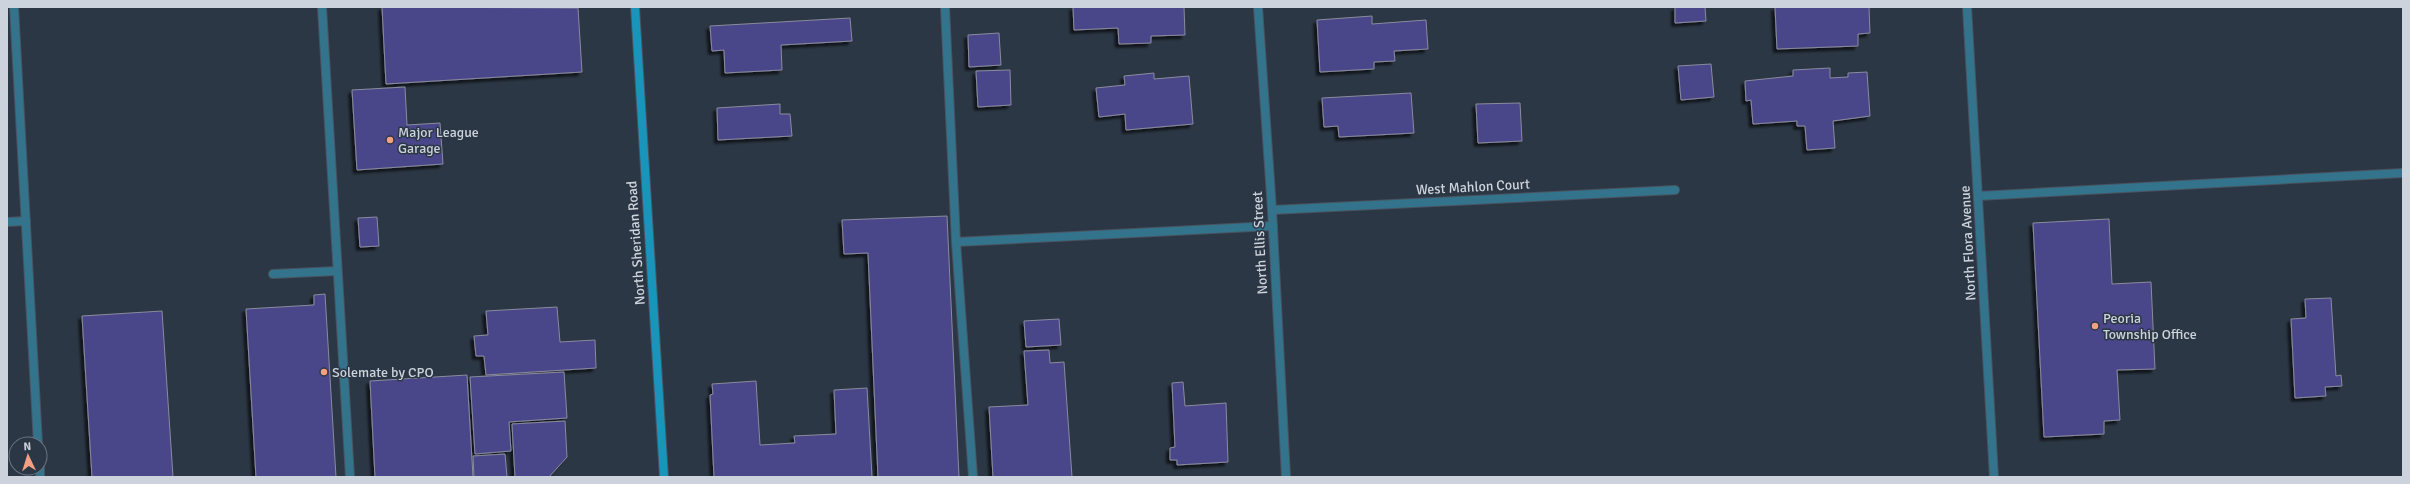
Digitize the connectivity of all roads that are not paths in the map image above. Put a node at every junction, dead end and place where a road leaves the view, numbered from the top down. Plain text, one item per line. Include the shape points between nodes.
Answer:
1 (14, 7) edge
2 (322, 7) edge
3 (635, 7) edge
4 (945, 7) edge
5 (1258, 7) edge
6 (1967, 7) edge
7 (2403, 172) edge
8 (1675, 190) dead end
9 (1978, 196) junction
10 (1272, 210) junction
11 (26, 221) junction
12 (7, 222) edge
13 (1273, 226) junction
14 (956, 242) junction
15 (337, 271) junction
16 (273, 274) dead end
17 (38, 436) edge
18 (350, 477) edge
19 (664, 477) edge
20 (973, 477) edge
21 (1286, 477) edge
22 (1994, 477) edge

1 - 11 street
2 - 15 street
3 - 19 main road, North Sheridan Road
4 - 14 street
5 - 10 street, North Ellis Street
6 - 9 street, North Flora Avenue
7 - 9 street
8 - 10 street, West Mahlon Court
9 - 22 street, North Flora Avenue
10 - 13 street, North Ellis Street
11 - 12 street
11 - 17 street
13 - 14 street
13 - 21 street, North Ellis Street
14 - 20 street
15 - 16 street
15 - 18 street

